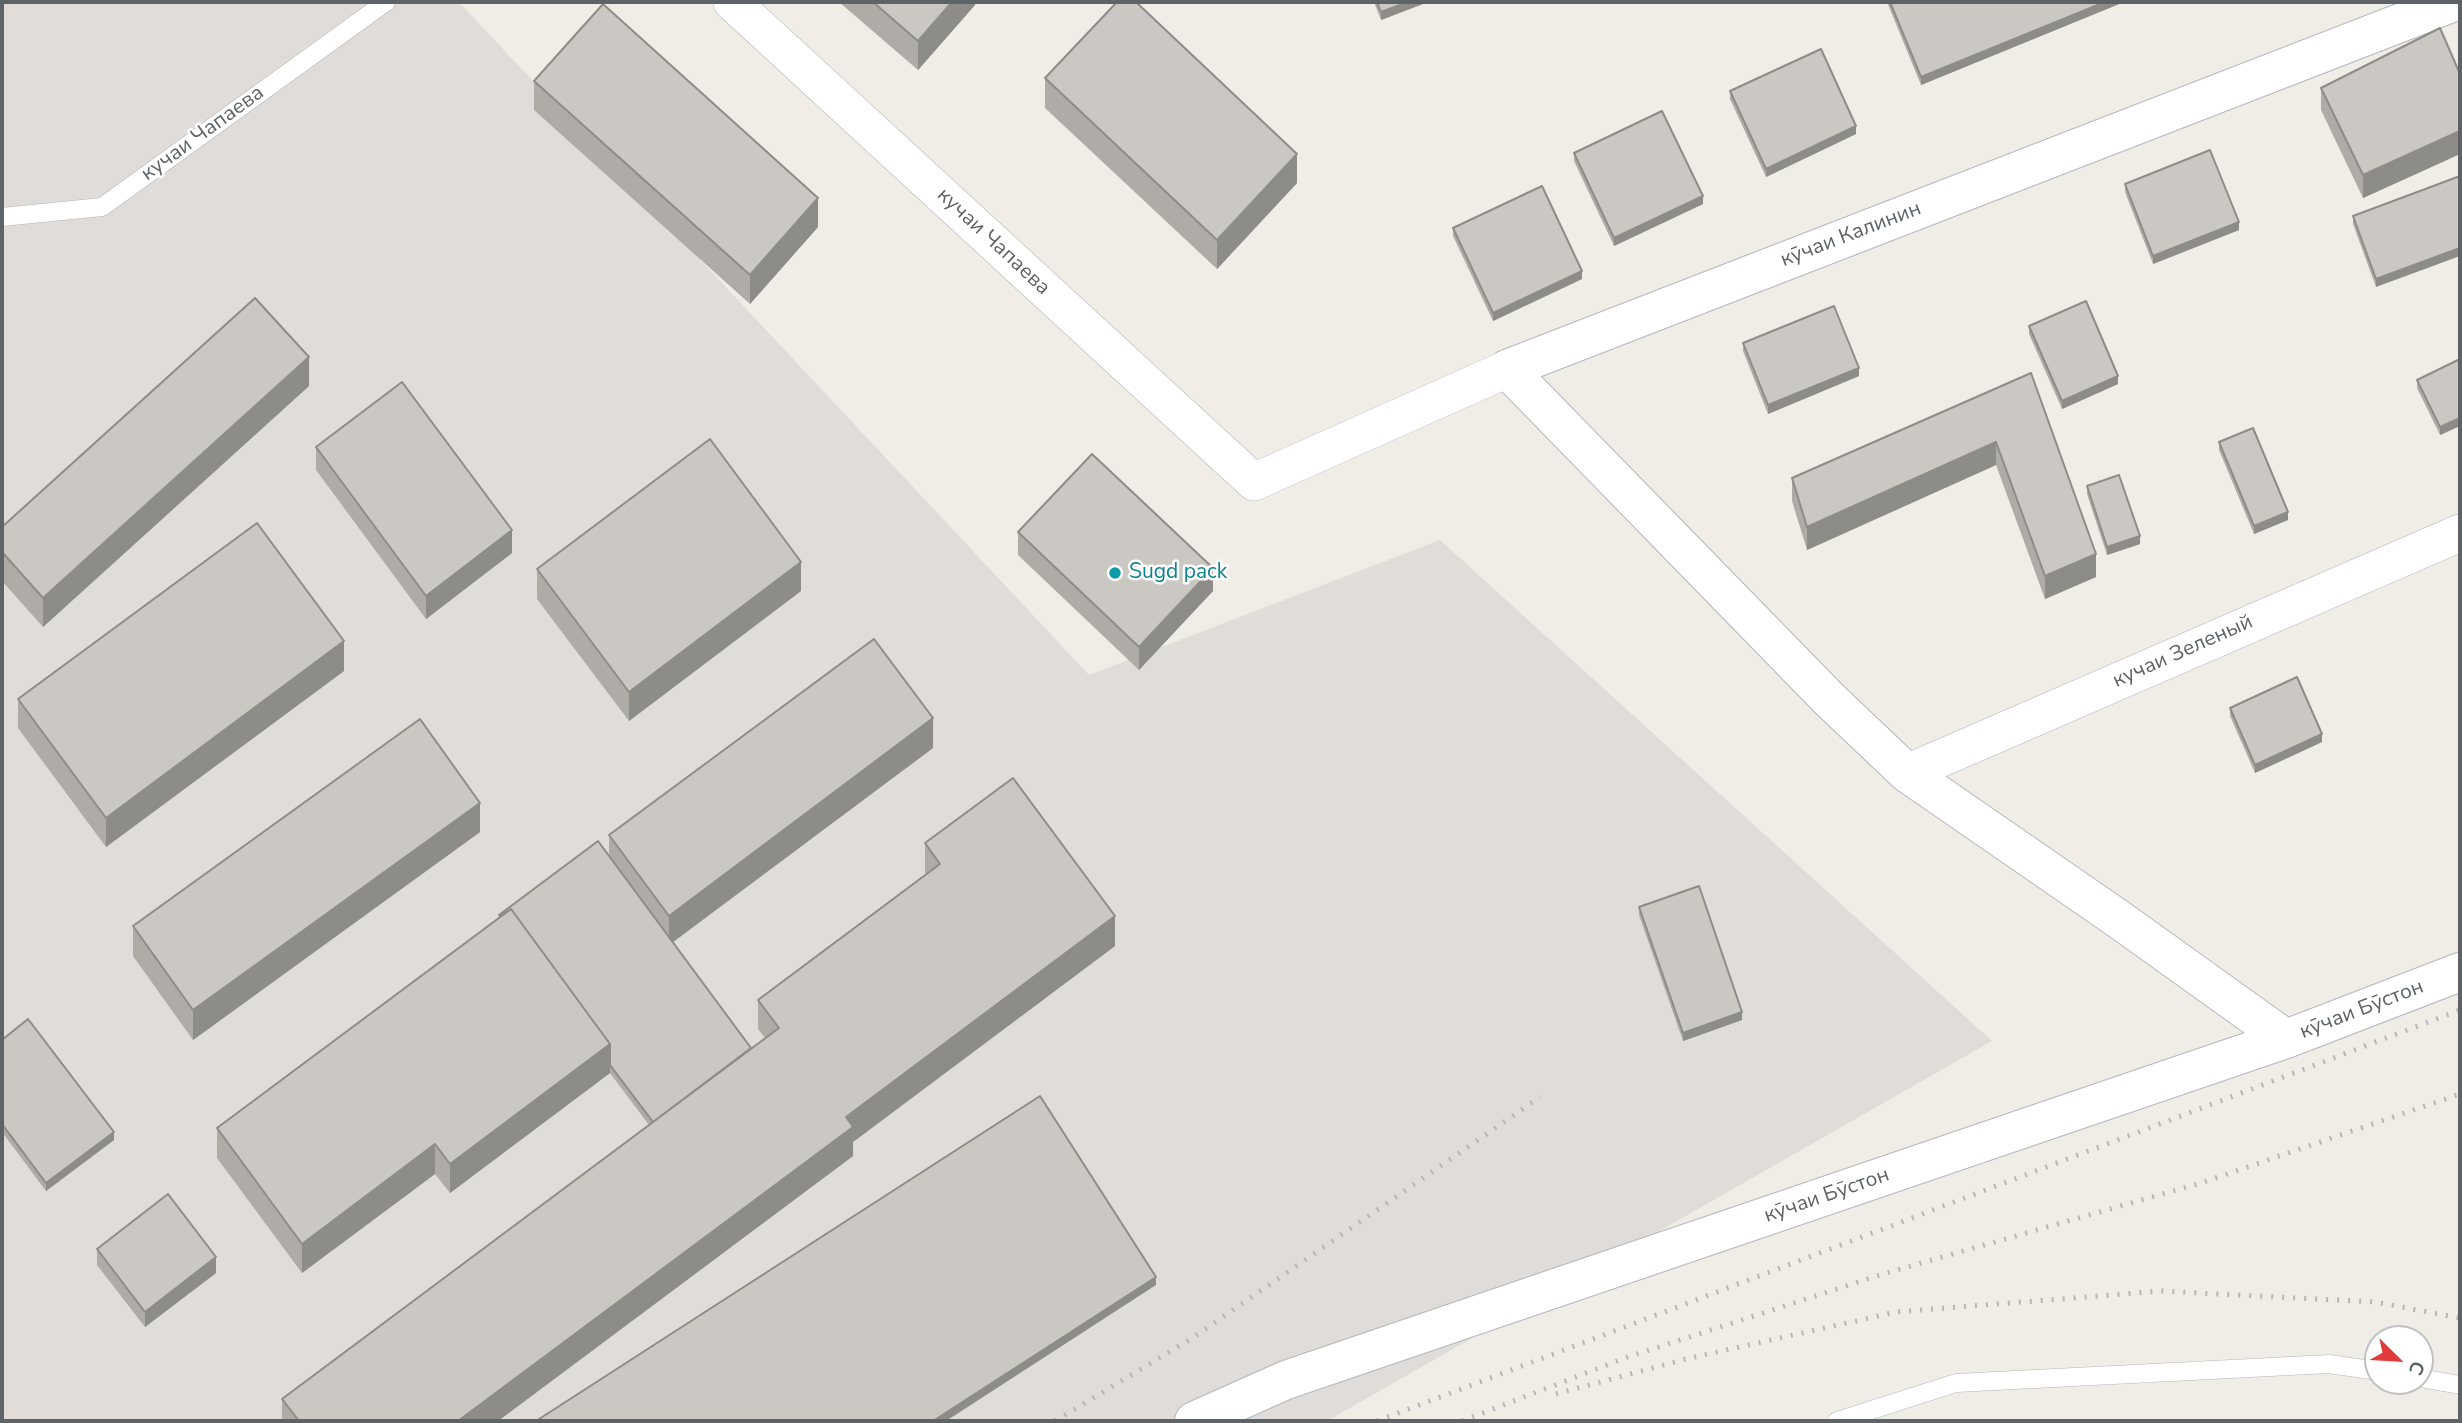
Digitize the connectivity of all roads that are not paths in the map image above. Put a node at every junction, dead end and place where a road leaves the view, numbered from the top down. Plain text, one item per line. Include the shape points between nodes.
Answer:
1 (386, 2) edge
2 (732, 2) edge
3 (2454, 2) edge
4 (2, 217) edge
5 (1507, 369) junction
6 (1254, 482) joint
7 (2460, 533) edge
8 (1907, 773) junction
9 (2460, 972) edge
10 (2286, 1039) junction
11 (2364, 1369) edge
12 (2434, 1380) edge
13 (2460, 1384) edge
14 (1194, 1421) edge
15 (1837, 1421) edge

1 - 4 lane, кучаи Чапаева via 102,207
2 - 6 street, кучаи Чапаева
3 - 5 street, кӯчаи Калинин
5 - 6 street, кӯчаи Калинин
5 - 8 street
7 - 8 street, кучаи Зеленый
8 - 10 street
9 - 10 street, кӯчаи Бӯстон
10 - 14 street, кӯчаи Бӯстон via 1286,1380
11 - 15 lane via 2329,1364 1956,1383
12 - 13 lane

